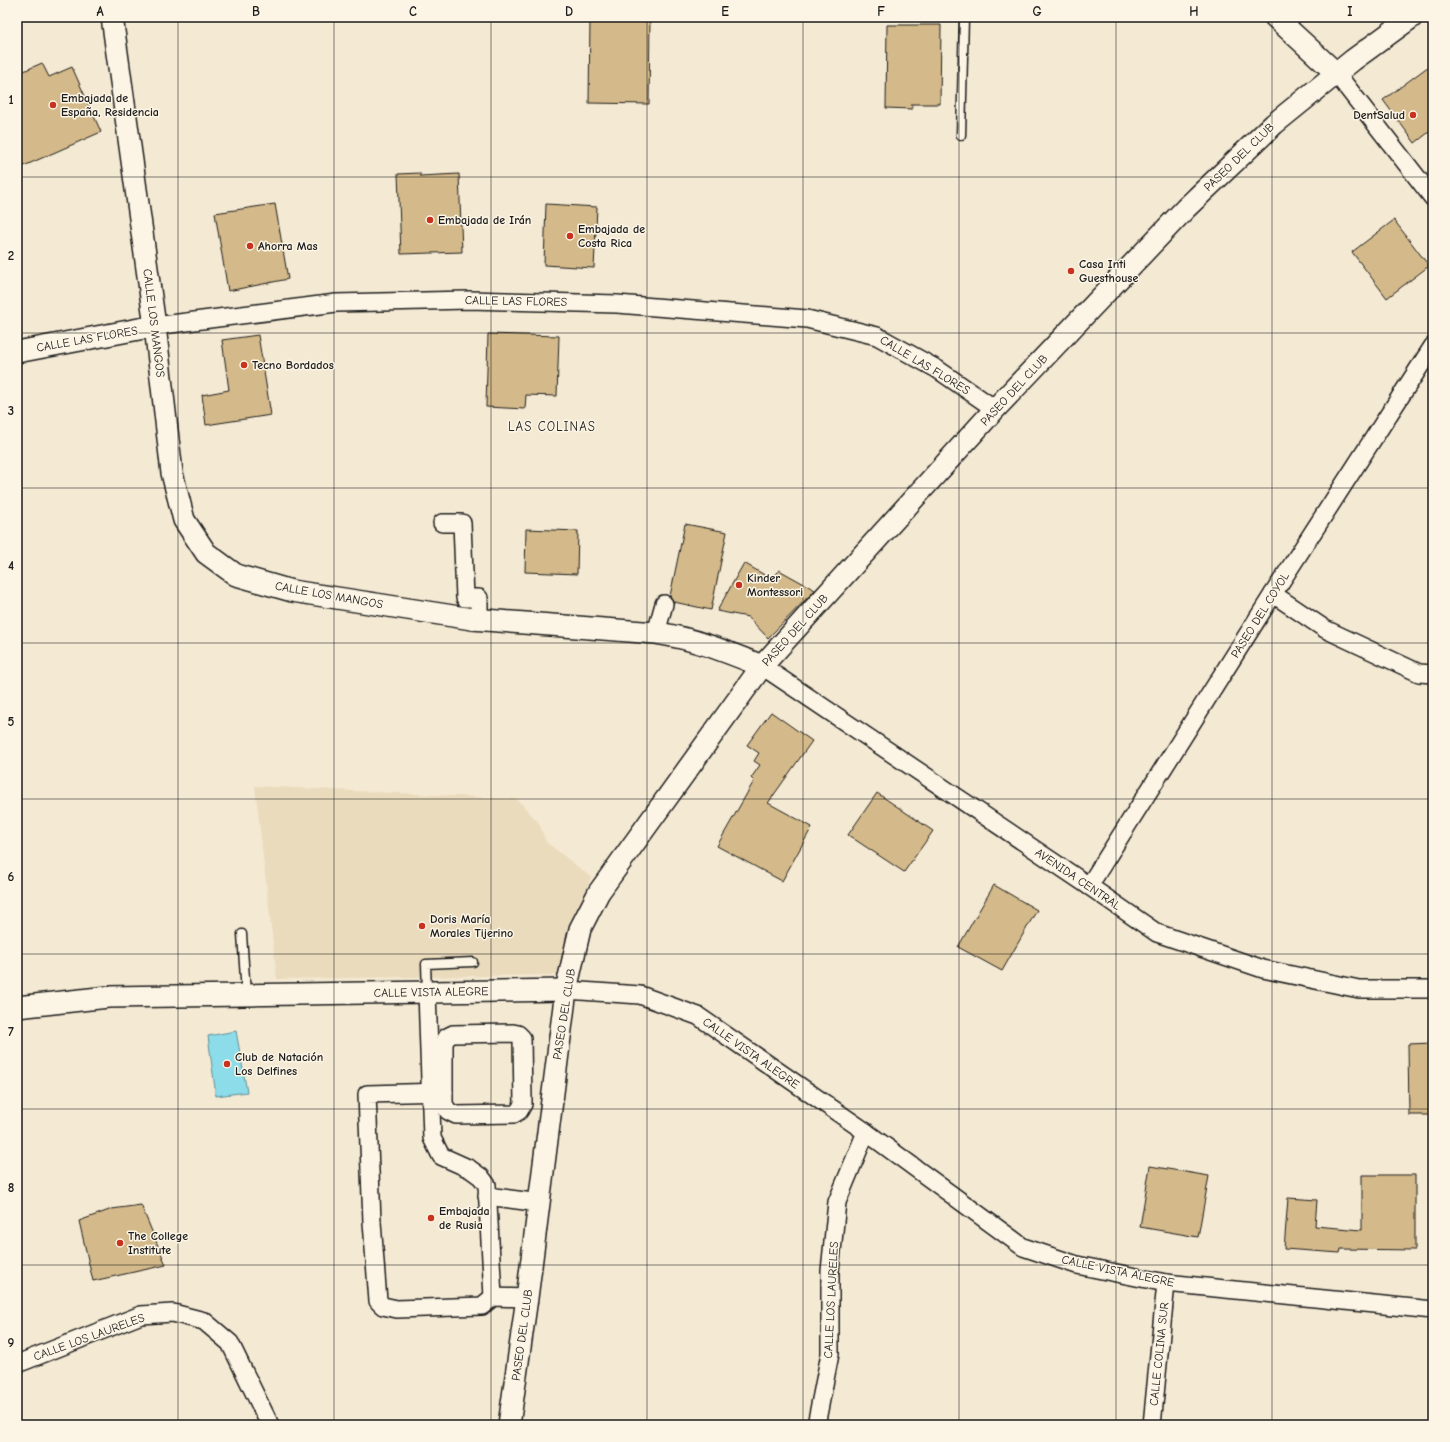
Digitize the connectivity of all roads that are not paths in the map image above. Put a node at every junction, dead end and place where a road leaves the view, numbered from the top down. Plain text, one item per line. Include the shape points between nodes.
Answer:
1 (112, 17) edge
2 (964, 17) edge
3 (1275, 17) edge
4 (1412, 17) edge
5 (1336, 72) junction
6 (961, 135) dead end
7 (1433, 198) edge
8 (155, 326) junction
9 (1433, 346) edge
10 (17, 352) edge
11 (995, 409) junction
12 (442, 523) dead end
13 (1273, 594) junction
14 (664, 604) dead end
15 (479, 620) junction
16 (656, 633) junction
17 (762, 666) junction
18 (1433, 674) edge
19 (1089, 886) junction
20 (242, 934) dead end
21 (472, 962) dead end
22 (1433, 989) edge
23 (566, 990) junction
24 (427, 992) junction
25 (246, 995) junction
26 (17, 1006) edge
27 (437, 1092) junction
28 (866, 1132) junction
29 (487, 1196) junction
30 (540, 1202) junction
31 (1166, 1283) junction
32 (493, 1297) junction
33 (527, 1298) junction
34 (1433, 1310) edge
35 (17, 1364) edge
36 (270, 1425) edge
37 (509, 1425) edge
38 (816, 1425) edge
39 (1152, 1425) edge

1 - 8 street, CALLE LOS MANGOS
2 - 6 lane
3 - 5 street
4 - 5 street, PASEO DEL CLUB
5 - 7 street
5 - 11 street, PASEO DEL CLUB via 1274,124 1186,208
8 - 10 street, CALLE LAS FLORES
8 - 11 street, CALLE LAS FLORES via 336,303 469,300 617,304 807,319 877,336 937,369
8 - 15 street, CALLE LOS MANGOS via 172,473 184,520 206,553 236,575 292,591
9 - 13 street, PASEO DEL COYOL
11 - 17 street, PASEO DEL CLUB
12 - 15 street via 462,523 465,598 479,598
13 - 18 street via 1325,629 1419,673
13 - 19 street, PASEO DEL COYOL
14 - 16 street
15 - 16 street, CALLE LOS MANGOS
16 - 17 street, CALLE LOS MANGOS via 675,635
17 - 19 street, AVENIDA CENTRAL
17 - 23 street, PASEO DEL CLUB via 599,892 580,929
19 - 22 street, AVENIDA CENTRAL via 1157,934 1263,968 1359,989
20 - 25 lane
21 - 24 lane via 426,964
23 - 24 street, CALLE VISTA ALEGRE
23 - 28 street, CALLE VISTA ALEGRE via 640,995 698,1016
23 - 30 street, PASEO DEL CLUB
24 - 25 street, CALLE VISTA ALEGRE
24 - 27 street
25 - 26 street, CALLE VISTA ALEGRE via 108,997
27 - 27 street via 448,1111 456,1115 514,1114 519,1111 523,1104 522,1038 513,1033 453,1034 447,1037
27 - 29 street via 432,1138 441,1156 481,1177 487,1185
27 - 32 street via 367,1094 378,1301 383,1306 397,1309 482,1306
28 - 31 street, CALLE VISTA ALEGRE via 1023,1247 1077,1265
28 - 38 street, CALLE LOS LAURELES via 838,1202 830,1270 830,1354
29 - 30 street
29 - 32 street
30 - 33 street, PASEO DEL CLUB
31 - 34 street, CALLE VISTA ALEGRE
31 - 39 street, CALLE COLINA SUR
32 - 33 street
33 - 37 street, PASEO DEL CLUB
35 - 36 street, CALLE LOS LAURELES via 141,1315 173,1312 204,1321 230,1343

